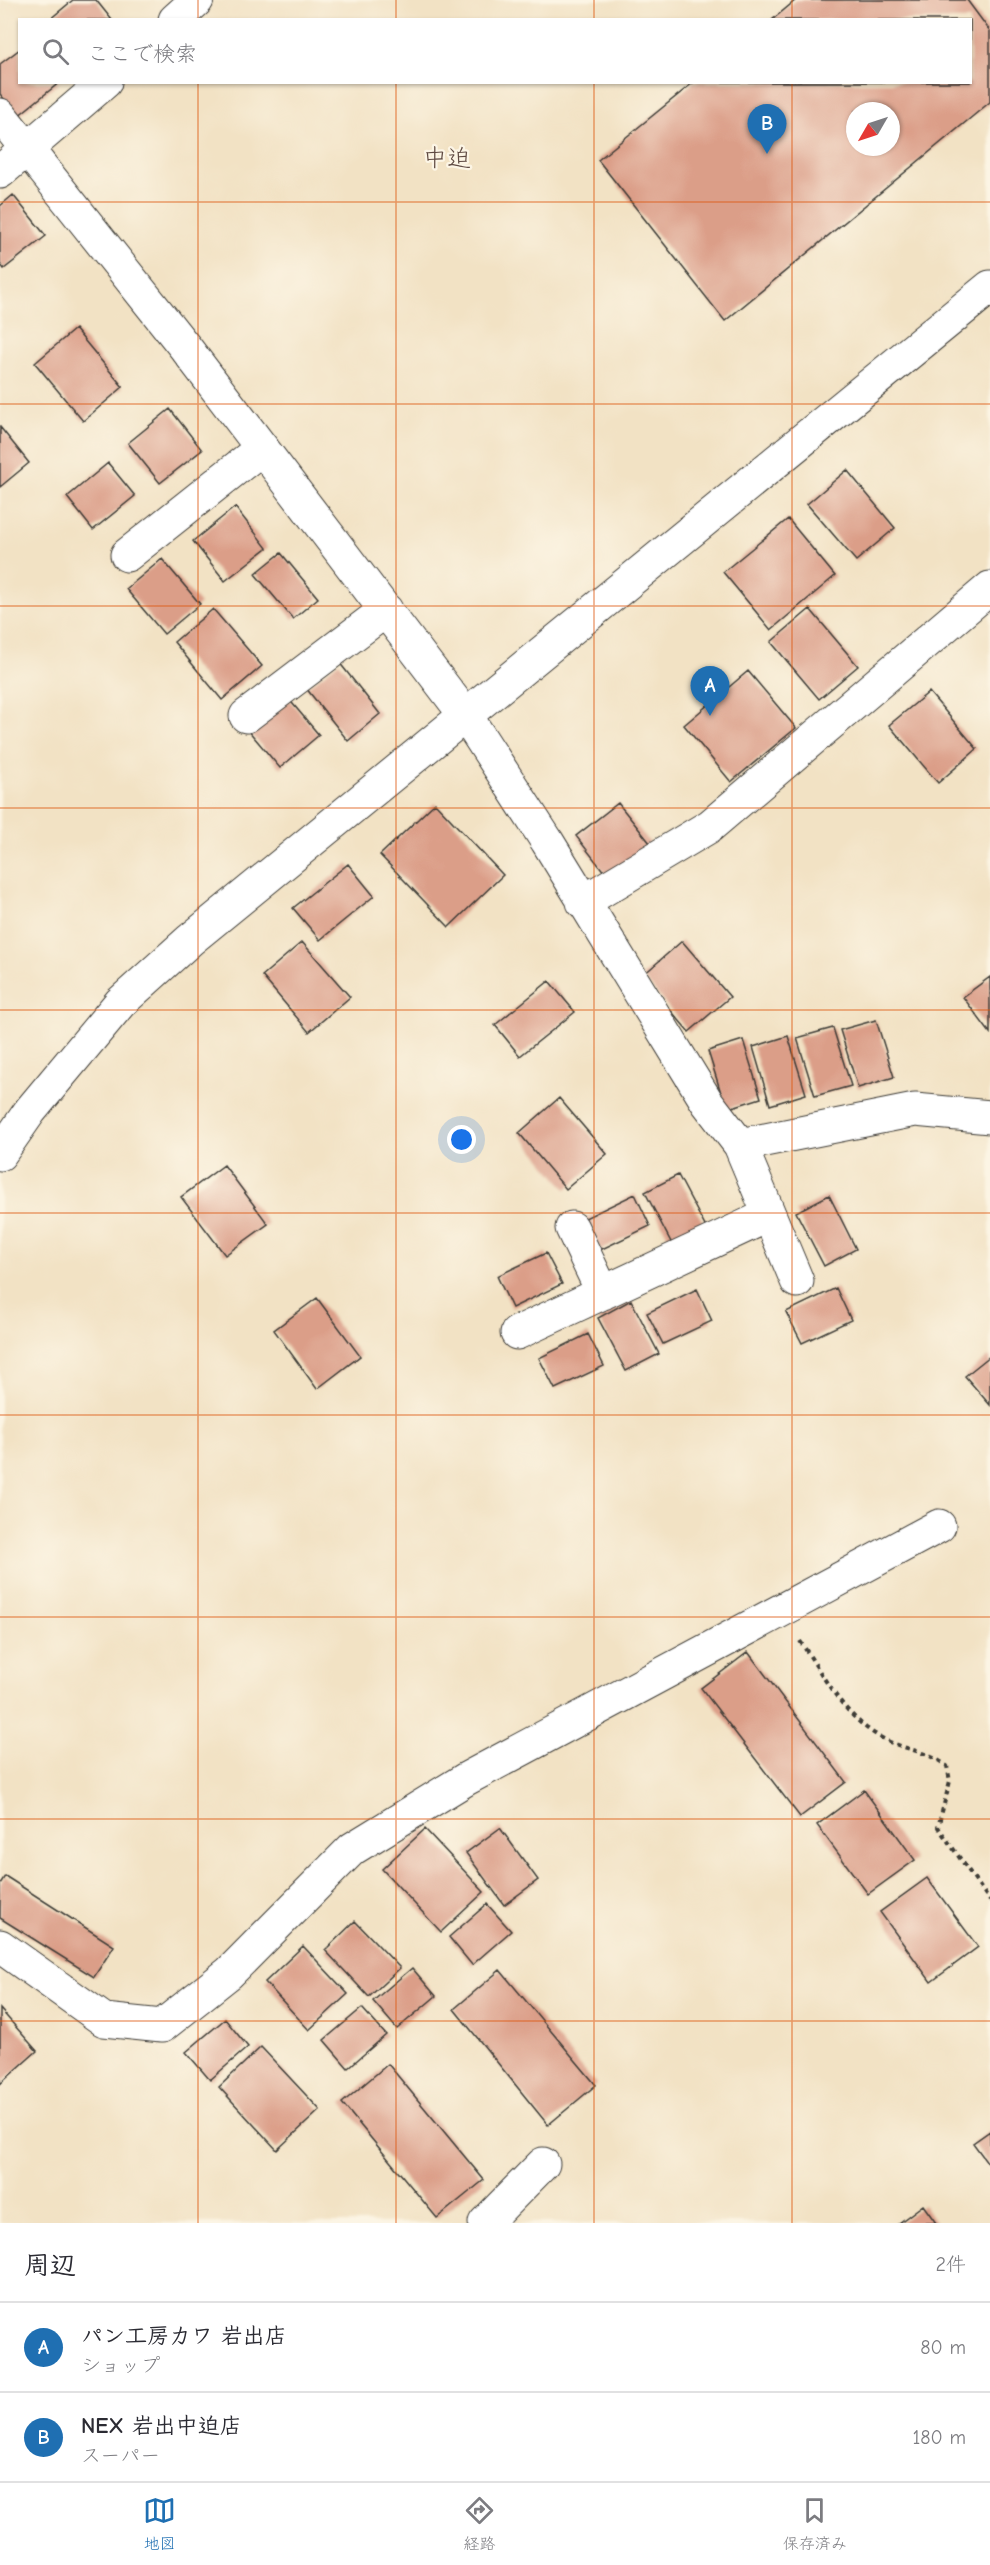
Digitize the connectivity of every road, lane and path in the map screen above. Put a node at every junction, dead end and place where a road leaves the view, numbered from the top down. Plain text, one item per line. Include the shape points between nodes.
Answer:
1 (197, 0) edge
2 (177, 18) edge
3 (103, 84) edge
4 (0, 115) edge
5 (29, 150) junction
6 (0, 172) edge
7 (990, 287) edge
8 (262, 448) junction
9 (128, 555) dead end
10 (990, 588) edge
11 (386, 610) junction
12 (246, 716) dead end
13 (466, 716) junction
14 (583, 902) junction
15 (990, 1117) edge
16 (740, 1144) junction
17 (0, 1154) edge
18 (769, 1215) junction
19 (572, 1228) dead end
20 (796, 1281) dead end
21 (603, 1293) junction
22 (517, 1333) dead end
23 (939, 1526) dead end
24 (779, 1611) junction
25 (990, 1901) edge
26 (0, 1946) edge
27 (543, 2164) dead end
28 (485, 2223) edge

1 - 2 street
3 - 5 street
4 - 5 street
5 - 6 street
5 - 8 street
7 - 13 street
8 - 9 street
8 - 11 street
10 - 14 street via 710,826
11 - 12 street
11 - 13 street
13 - 14 street
13 - 17 street via 190,940 120,1003
14 - 16 street via 707,1102
15 - 16 street via 915,1110
16 - 18 street
18 - 20 street
18 - 21 street
19 - 21 street
21 - 22 street
23 - 24 street
24 - 25 path via 862,1726 882,1738 931,1754 947,1766 950,1781 938,1827
24 - 26 street via 466,1779 352,1849 229,1973 162,2026 104,2020
27 - 28 street

